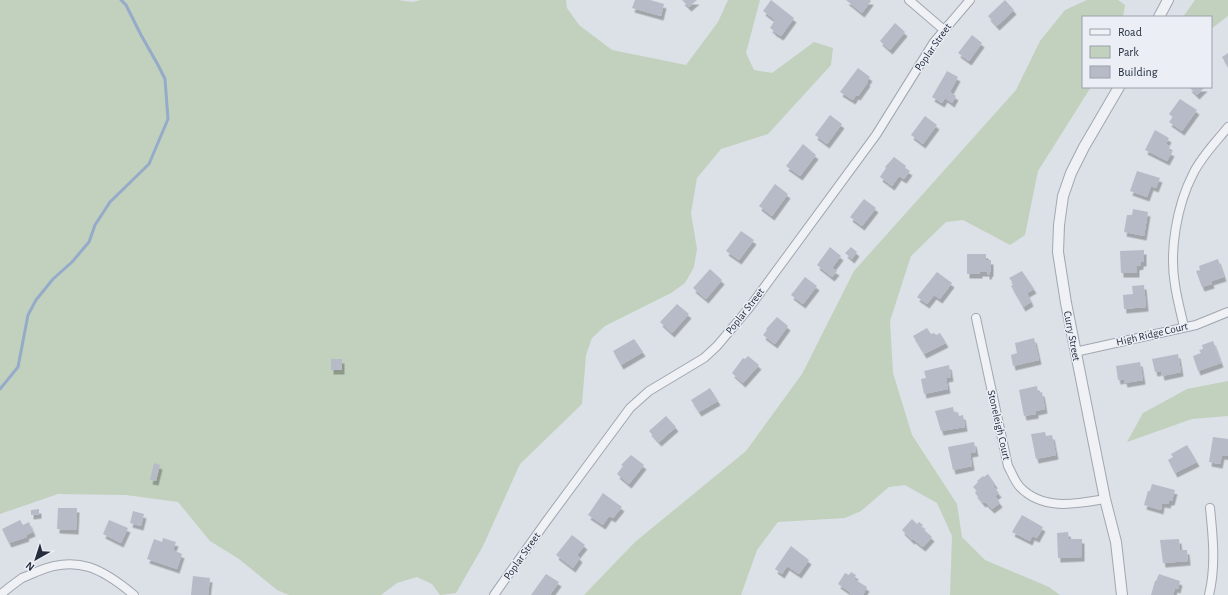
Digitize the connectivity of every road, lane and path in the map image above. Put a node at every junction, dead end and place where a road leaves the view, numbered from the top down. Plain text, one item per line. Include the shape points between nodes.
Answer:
1 (909, 0) edge
2 (970, 0) edge
3 (1168, 0) edge
4 (1160, 16) edge
5 (944, 30) junction
6 (1117, 88) edge
7 (1228, 127) edge
8 (1228, 312) edge
9 (976, 318) dead end
10 (1184, 327) junction
11 (1075, 352) junction
12 (1105, 499) junction
13 (1210, 508) dead end
14 (0, 595) edge
15 (134, 595) edge
16 (494, 595) edge
17 (1122, 595) edge
18 (1209, 595) edge

1 - 5 street
2 - 5 street, Poplar Street
3 - 4 street
5 - 16 street, Poplar Street via 876,135 749,308 704,358 649,391 630,408
6 - 11 street, Curry Street via 1084,146 1063,196 1058,252
7 - 10 street via 1193,173 1176,225 1173,254 1174,284
8 - 10 street, High Ridge Court
9 - 12 street, Stoneleigh Court via 1008,466 1019,486 1042,502 1074,504
10 - 11 street, High Ridge Court
11 - 12 street, Curry Street
12 - 17 street, Curry Street via 1116,542
13 - 18 street via 1214,553
14 - 15 street via 23,578 62,564 83,565 100,571 118,581

